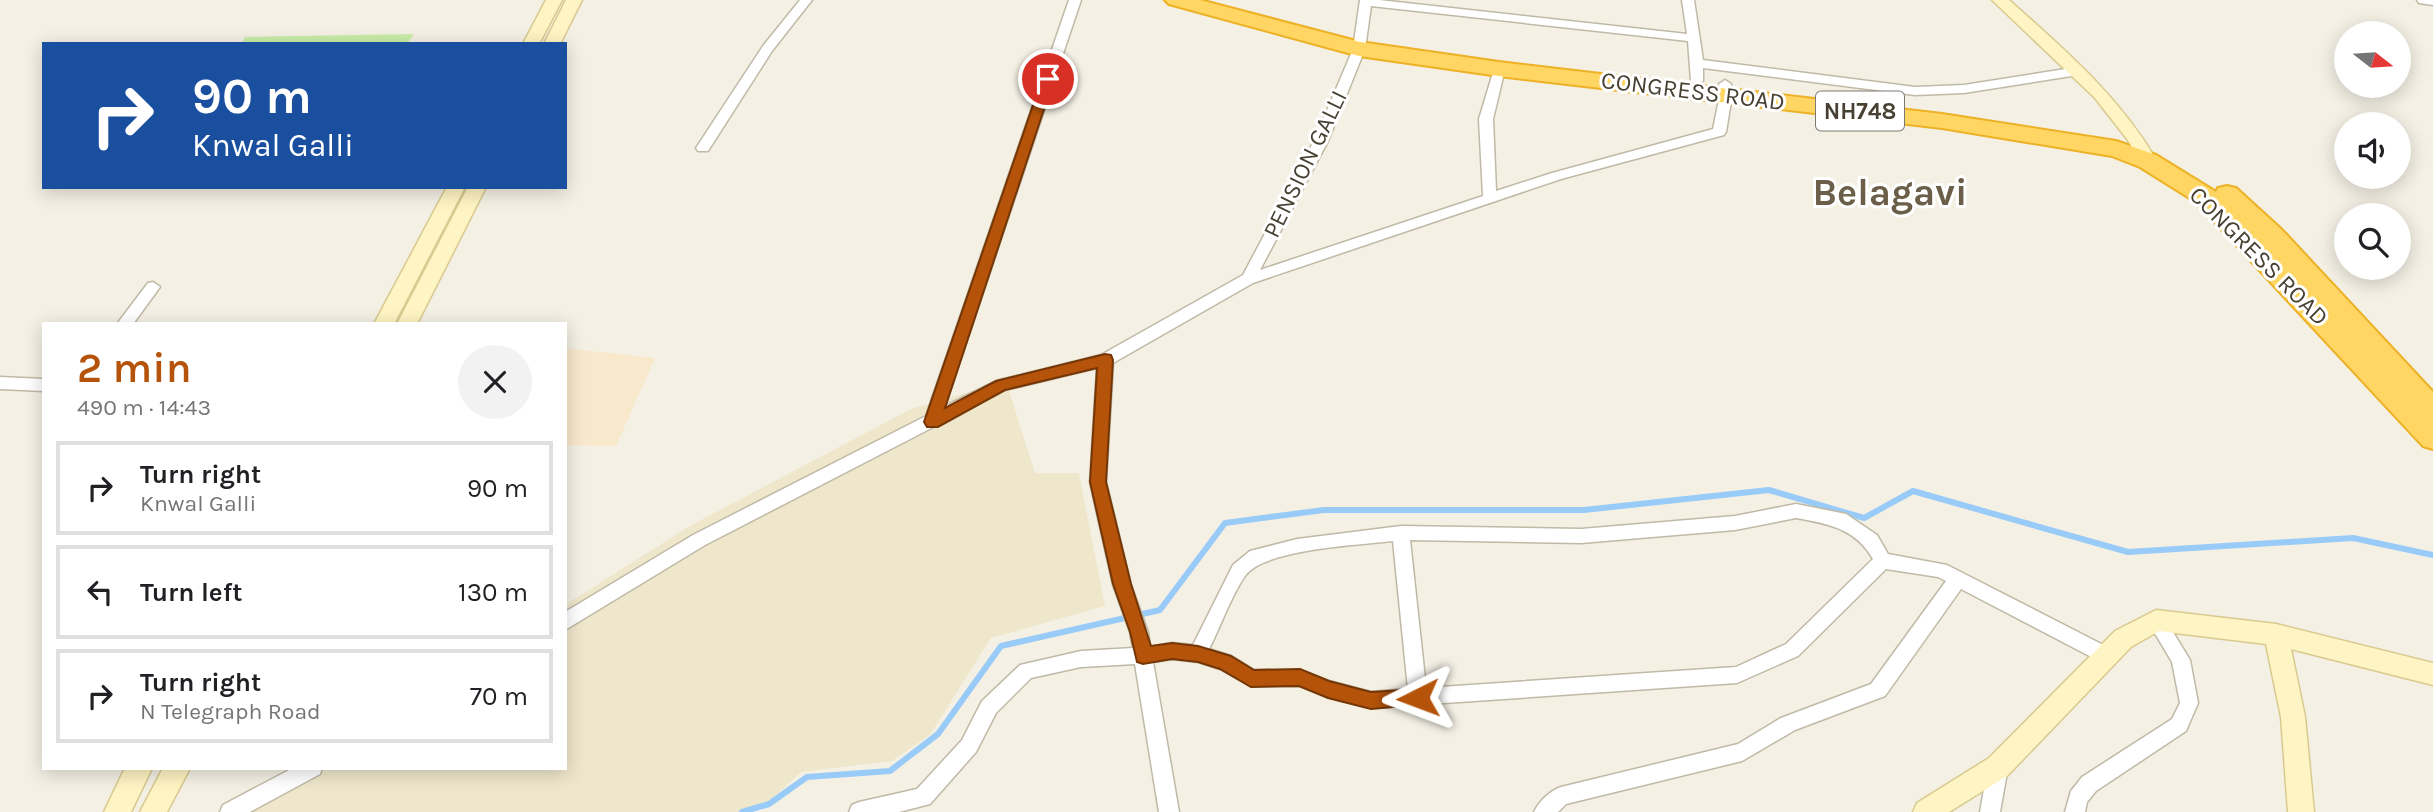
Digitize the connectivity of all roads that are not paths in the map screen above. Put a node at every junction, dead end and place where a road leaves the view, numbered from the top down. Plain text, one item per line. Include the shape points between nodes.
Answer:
1 (554, 0) edge
2 (573, 0) edge
3 (806, 0) edge
4 (1075, 0) edge
5 (1177, 0) edge
6 (1215, 0) edge
7 (1688, 0) edge
8 (2000, 0) edge
9 (2423, 0) edge
10 (1365, 1) edge
11 (2433, 1) edge
12 (566, 16) junction
13 (545, 17) junction
14 (1691, 38) junction
15 (532, 42) edge
16 (553, 42) edge
17 (1361, 44) junction
18 (1499, 69) junction
19 (2078, 71) junction
20 (1698, 72) junction
21 (1726, 89) junction
22 (704, 148) dead end
23 (2143, 152) junction
24 (455, 189) edge
25 (476, 189) edge
26 (1490, 200) junction
27 (1248, 279) junction
28 (153, 287) dead end
29 (126, 322) edge
30 (385, 322) edge
31 (408, 322) edge
32 (1105, 360) junction
33 (0, 383) edge
34 (42, 385) edge
35 (2433, 411) edge
36 (932, 422) junction
37 (2433, 439) edge
38 (1401, 533) junction
39 (1882, 561) junction
40 (1958, 579) junction
41 (2156, 620) junction
42 (567, 621) edge
43 (2276, 635) junction
44 (1198, 654) junction
45 (1143, 656) junction
46 (2107, 656) junction
47 (2433, 674) edge
48 (1418, 698) junction
49 (1998, 767) junction
50 (138, 770) edge
51 (176, 770) edge
52 (309, 770) edge
53 (117, 812) edge
54 (153, 812) edge
55 (230, 812) edge
56 (859, 812) edge
57 (1169, 812) edge
58 (1544, 812) edge
59 (1926, 812) edge
60 (1990, 812) edge
61 (2075, 812) edge
62 (2301, 812) edge

1 - 13 street
2 - 12 street
3 - 22 street via 767,49
4 - 36 street
5 - 17 highway, CONGRESS ROAD / NH748
6 - 17 highway, CONGRESS ROAD / NH748
7 - 14 street
8 - 19 street
9 - 11 street
10 - 14 street
10 - 17 street, PENSION GALLI
12 - 13 street
12 - 16 street
13 - 15 street
14 - 20 street
17 - 18 highway, CONGRESS ROAD / NH748
17 - 20 highway, CONGRESS ROAD / NH748 via 1486,58
17 - 27 street, PENSION GALLI via 1321,141
18 - 21 highway, CONGRESS ROAD / NH748
18 - 26 street via 1486,119
19 - 20 street via 1964,89 1915,91
19 - 23 street
20 - 21 highway, CONGRESS ROAD / NH748
21 - 23 highway, CONGRESS ROAD / NH748
21 - 26 street via 1718,132 1557,176
23 - 35 highway, CONGRESS ROAD / NH748 via 2186,166 2241,204
23 - 37 highway, CONGRESS ROAD / NH748 via 2206,196
24 - 30 street
25 - 31 street
26 - 27 street
27 - 32 street
28 - 29 street
32 - 36 street via 1001,385
32 - 45 street via 1098,482
33 - 34 street
36 - 42 street via 699,540
38 - 39 street via 1581,536 1735,523 1796,511 1840,519 1871,540
38 - 44 street via 1256,556 1239,570
38 - 48 street
39 - 40 street via 1941,570
39 - 48 street via 1792,650 1737,675
40 - 46 street
40 - 58 street via 1878,690 1788,724 1742,752 1561,796
41 - 43 street
41 - 46 street via 2123,639
41 - 61 street via 2181,660 2189,703 2179,725 2089,784 2078,798
43 - 47 street
43 - 62 street via 2293,716
44 - 45 street via 1172,651
44 - 48 street via 1225,662 1251,678 1300,678 1371,701
45 - 56 street via 1081,659 1026,671 989,707 969,746 923,797
45 - 57 street
46 - 49 street
49 - 59 street
49 - 60 street
50 - 53 street
51 - 54 street
52 - 55 street

